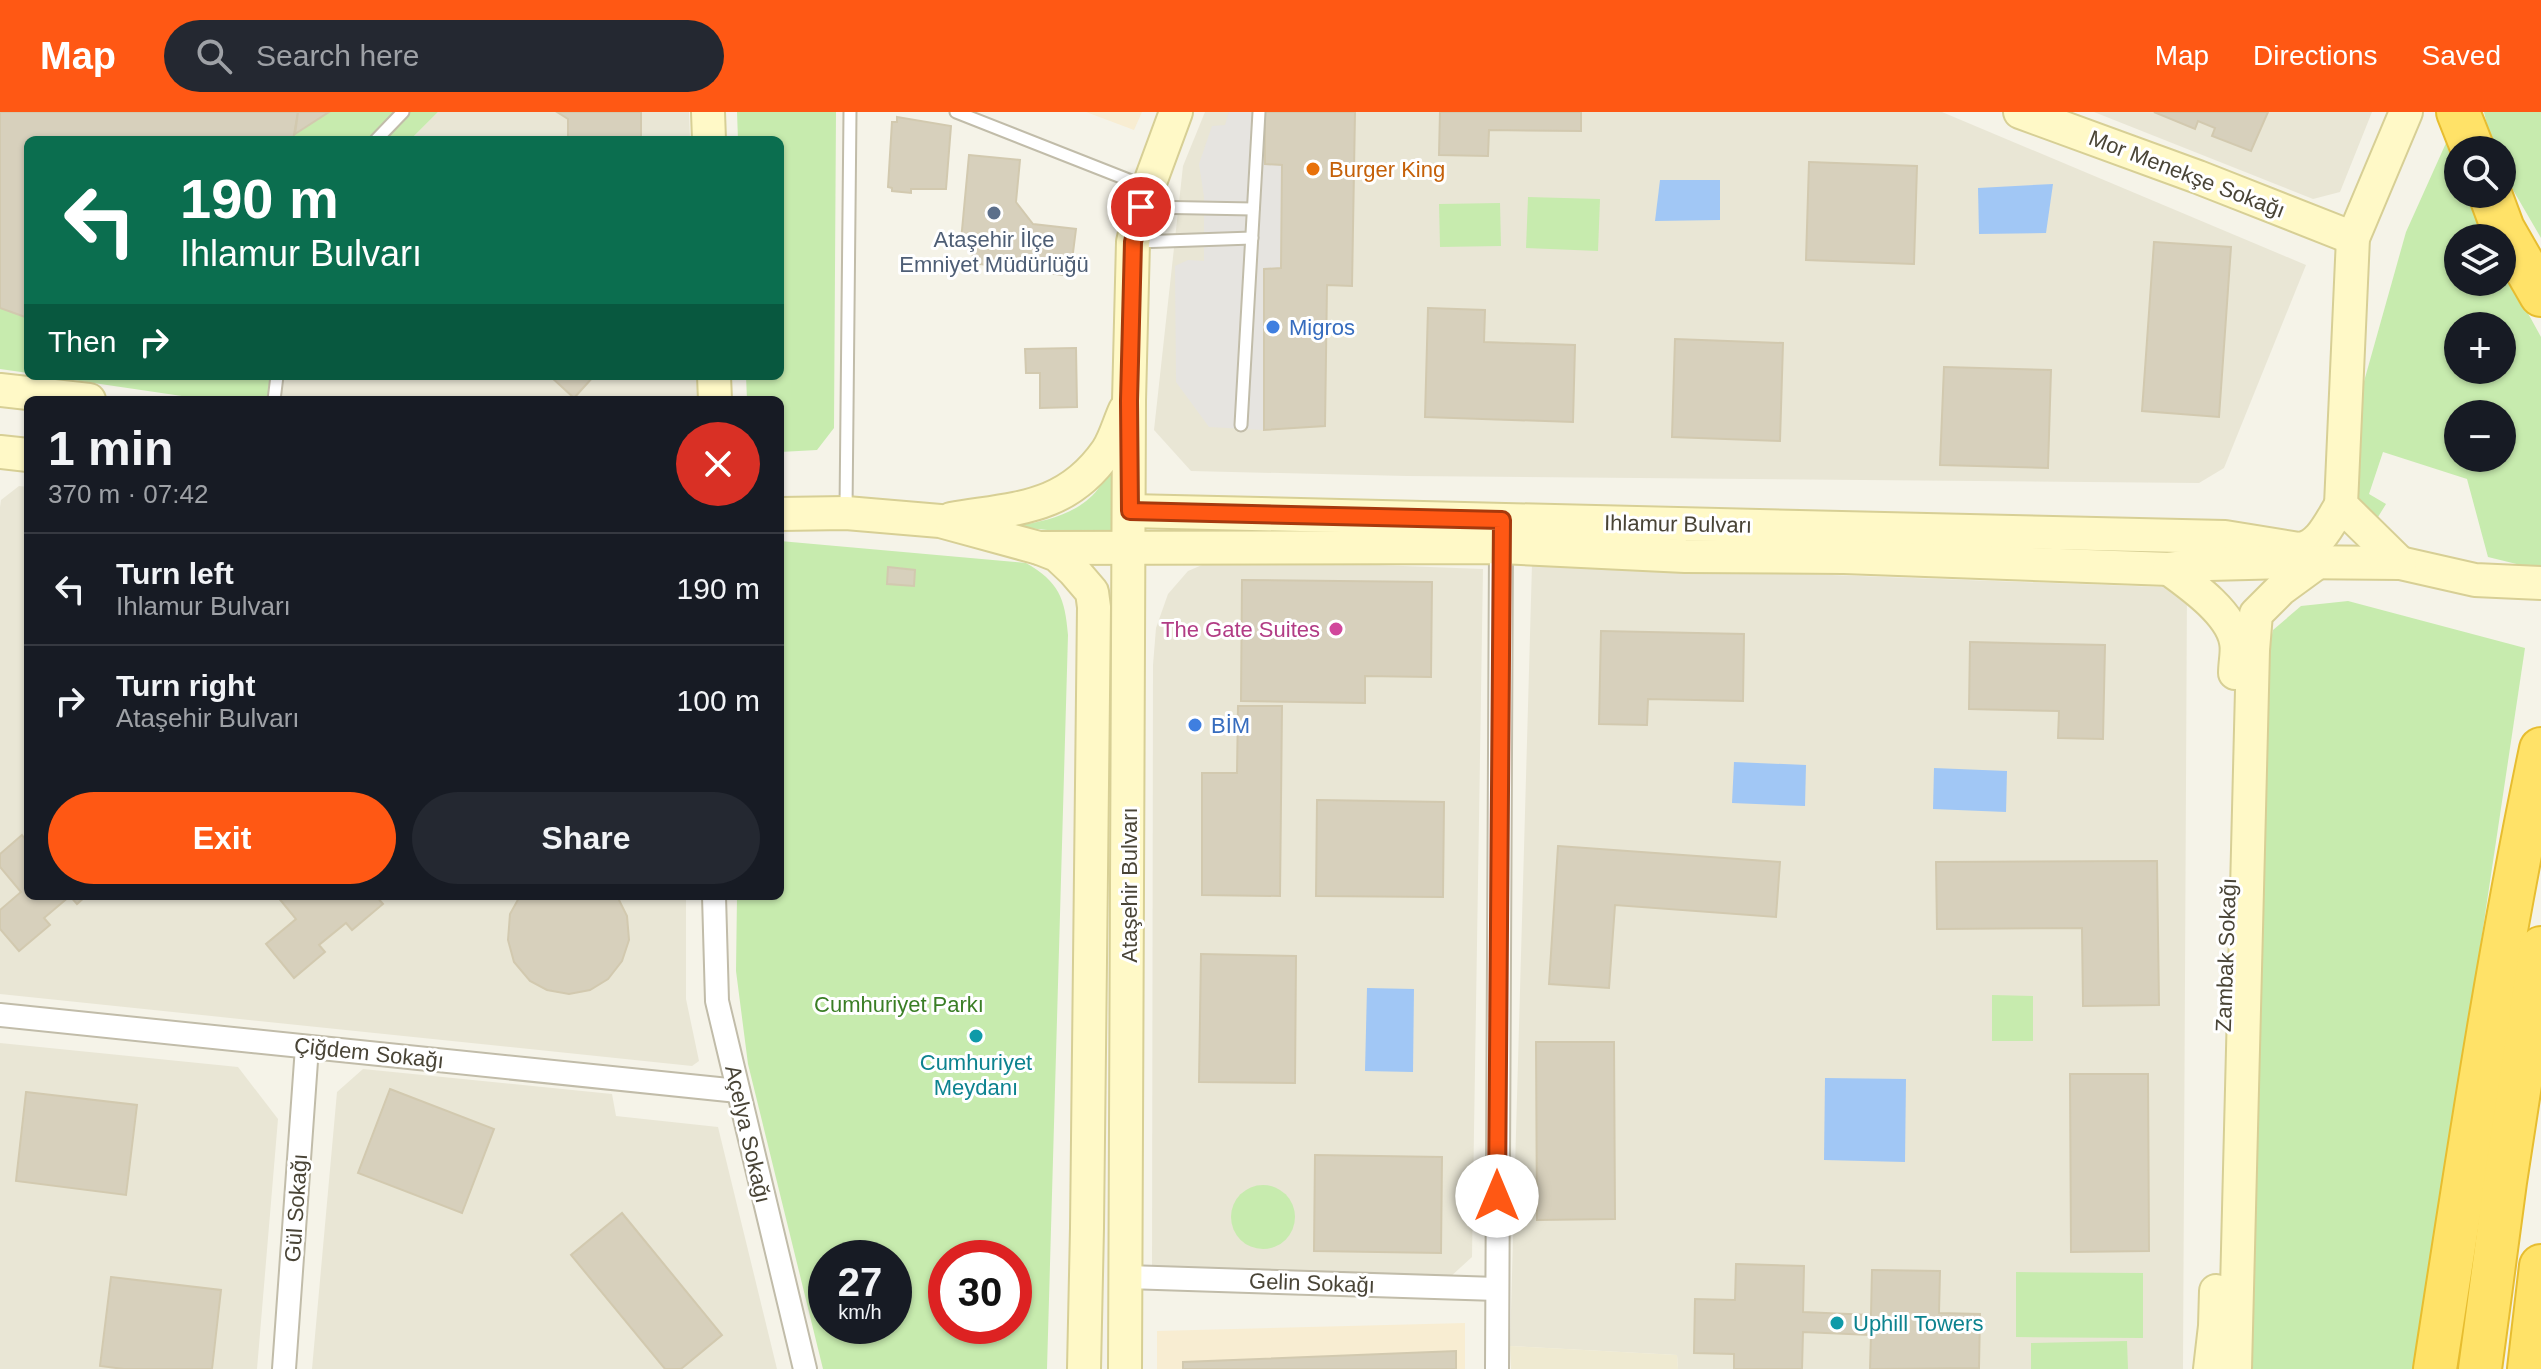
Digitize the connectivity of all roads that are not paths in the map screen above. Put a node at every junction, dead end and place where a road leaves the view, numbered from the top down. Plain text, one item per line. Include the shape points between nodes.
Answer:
1 (403, 112) edge
2 (708, 112) edge
3 (850, 112) edge
4 (956, 112) edge
5 (1176, 112) edge
6 (1259, 112) edge
7 (2020, 112) edge
8 (2406, 112) edge
9 (2458, 112) edge
10 (380, 136) edge
11 (709, 136) edge
12 (2467, 136) edge
13 (1144, 197) junction
14 (2495, 208) edge
15 (1253, 209) junction
16 (1252, 238) junction
17 (2353, 238) junction
18 (1133, 242) junction
19 (2541, 295) edge
20 (0, 390) edge
21 (53, 396) edge
22 (1129, 401) junction
23 (1241, 425) dead end
24 (784, 492) edge
25 (2341, 505) junction
26 (1130, 511) junction
27 (846, 513) junction
28 (784, 514) edge
29 (940, 521) junction
30 (1502, 534) junction
31 (1039, 548) junction
32 (1129, 549) junction
33 (2318, 562) junction
34 (2400, 563) junction
35 (2169, 569) junction
36 (2540, 596) edge
37 (2541, 749) edge
38 (714, 900) edge
39 (2541, 948) edge
40 (0, 1015) edge
41 (307, 1047) junction
42 (738, 1091) junction
43 (2477, 1099) junction
44 (2541, 1266) edge
45 (1127, 1277) junction
46 (1497, 1289) junction
47 (284, 1369) edge
48 (805, 1369) edge
49 (1084, 1369) edge
50 (1125, 1369) edge
51 (1497, 1369) edge
52 (2210, 1369) edge
53 (2235, 1369) edge
54 (2435, 1369) edge
55 (2453, 1369) edge
56 (2480, 1369) edge
57 (2529, 1369) edge

1 - 10 lane
2 - 11 main road
3 - 27 lane
4 - 13 lane
5 - 13 main road, Ataşehir Bulvarı
6 - 15 lane
7 - 17 main road, Mor Menekşe Sokağı
8 - 17 main road
9 - 12 highway
13 - 15 lane
13 - 18 main road, Ataşehir Bulvarı
14 - 19 highway
15 - 16 lane
16 - 18 lane
16 - 23 lane
17 - 25 main road
18 - 22 main road, Ataşehir Bulvarı
20 - 21 main road
22 - 26 main road, Ataşehir Bulvarı
22 - 29 main road via 1108,448 1063,494 1042,503
24 - 27 main road
25 - 30 main road, Ihlamur Bulvarı via 2315,544 2299,549 2225,537
25 - 34 main road
26 - 30 main road, Ihlamur Bulvarı
26 - 32 main road, Ataşehir Bulvarı
27 - 28 main road
27 - 29 main road
29 - 31 main road
30 - 32 main road, Ihlamur Bulvarı
30 - 35 main road, Ihlamur Bulvarı via 1685,556
30 - 46 street
31 - 32 main road, Ihlamur Bulvarı
31 - 49 main road, Ataşehir Bulvarı via 1057,555 1074,571 1092,592 1094,607
32 - 45 main road, Ataşehir Bulvarı
33 - 34 main road, Ihlamur Bulvarı
33 - 35 main road, Ihlamur Bulvarı
33 - 53 main road via 2256,614
34 - 36 main road, Ihlamur Bulvarı
35 - 52 main road, Zambak Sokağı via 2211,601 2236,640
37 - 43 highway
38 - 42 street, Açelya Sokağı via 717,1001
39 - 56 highway
40 - 41 street, Çiğdem Sokağı
41 - 42 street, Çiğdem Sokağı
41 - 47 street, Gül Sokağı
42 - 48 street, Açelya Sokağı
43 - 54 highway
43 - 55 highway
44 - 57 highway
45 - 46 street, Gelin Sokağı
45 - 50 main road, Ataşehir Bulvarı
46 - 51 street

